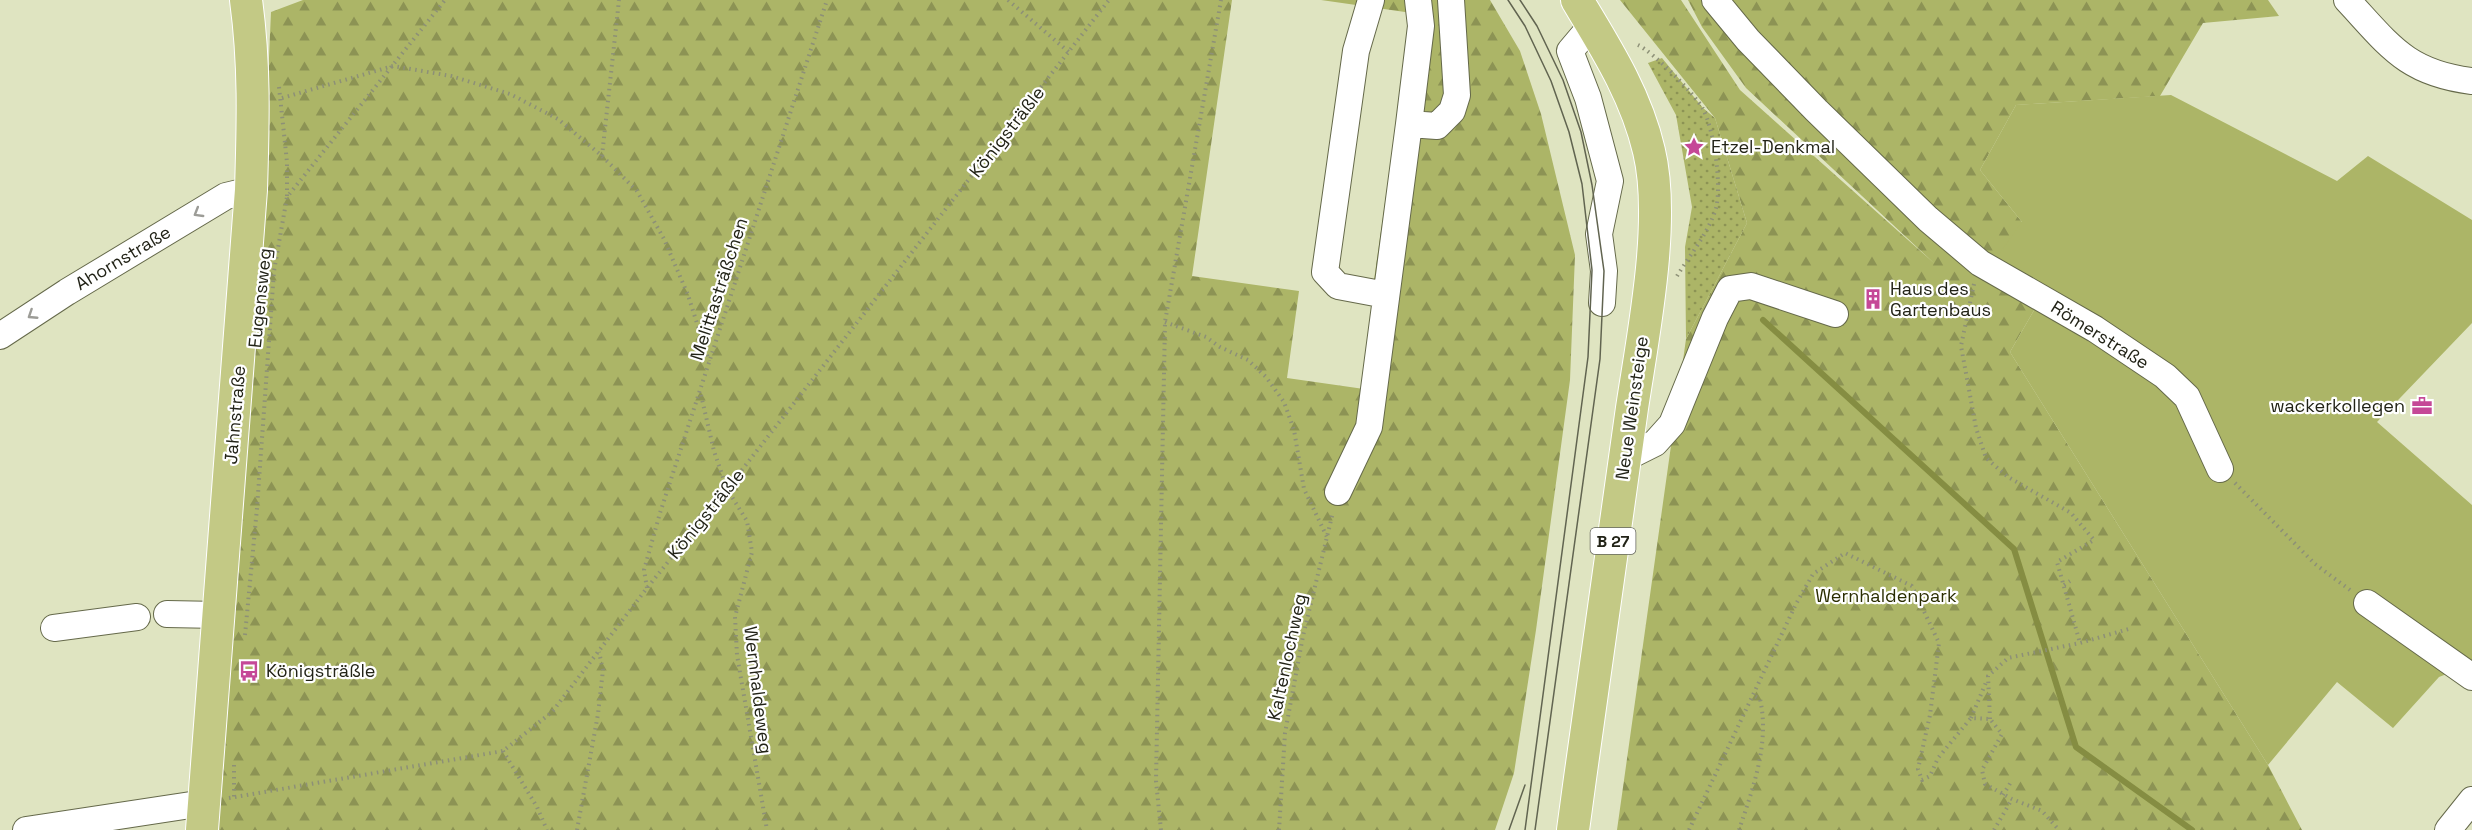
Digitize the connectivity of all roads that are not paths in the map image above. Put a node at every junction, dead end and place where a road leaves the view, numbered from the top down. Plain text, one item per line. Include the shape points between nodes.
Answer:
1 (246, 0) edge
2 (1371, 0) edge
3 (1418, 0) edge
4 (1451, 0) edge
5 (1715, 0) edge
6 (2347, 0) edge
7 (1585, 12) edge
8 (2472, 81) edge
9 (1409, 124) junction
10 (251, 190) junction
11 (1386, 295) junction
12 (1602, 303) dead end
13 (1834, 314) dead end
14 (0, 336) edge
15 (1625, 458) junction
16 (2220, 469) road end
17 (1338, 492) road end
18 (2367, 603) road end
19 (167, 614) dead end
20 (219, 615) junction
21 (137, 617) dead end
22 (54, 628) dead end
23 (2472, 677) edge
24 (2472, 800) edge
25 (203, 817) edge
26 (26, 830) edge
27 (1573, 830) edge
28 (2448, 830) edge

1 - 10 main road, Jahnstraße via 254,86
2 - 11 street via 1356,51 1324,272 1338,286
3 - 9 street via 1421,26
4 - 9 street via 1457,95 1452,111 1437,126
5 - 16 street, Römerstraße via 1816,110 1928,219 1980,263 2095,329 2165,376 2187,398
6 - 8 street via 2399,55 2419,67
7 - 12 street via 1570,51 1588,98 1610,181 1599,234 1604,271
7 - 15 main road, Neue Weinsteige / B 27 via 1632,96 1650,152 1655,200 1653,251
9 - 11 street
10 -> 14 street, Ahornstraße via 226,196
10 - 20 main road, Jahnstraße
11 - 17 street via 1369,427
13 - 15 street via 1750,286 1730,289 1672,424 1655,442
15 - 27 main road, Neue Weinsteige / B 27
18 - 23 street
19 - 20 street
20 - 25 main road, Jahnstraße
21 - 22 street
24 - 28 street
25 - 26 street

